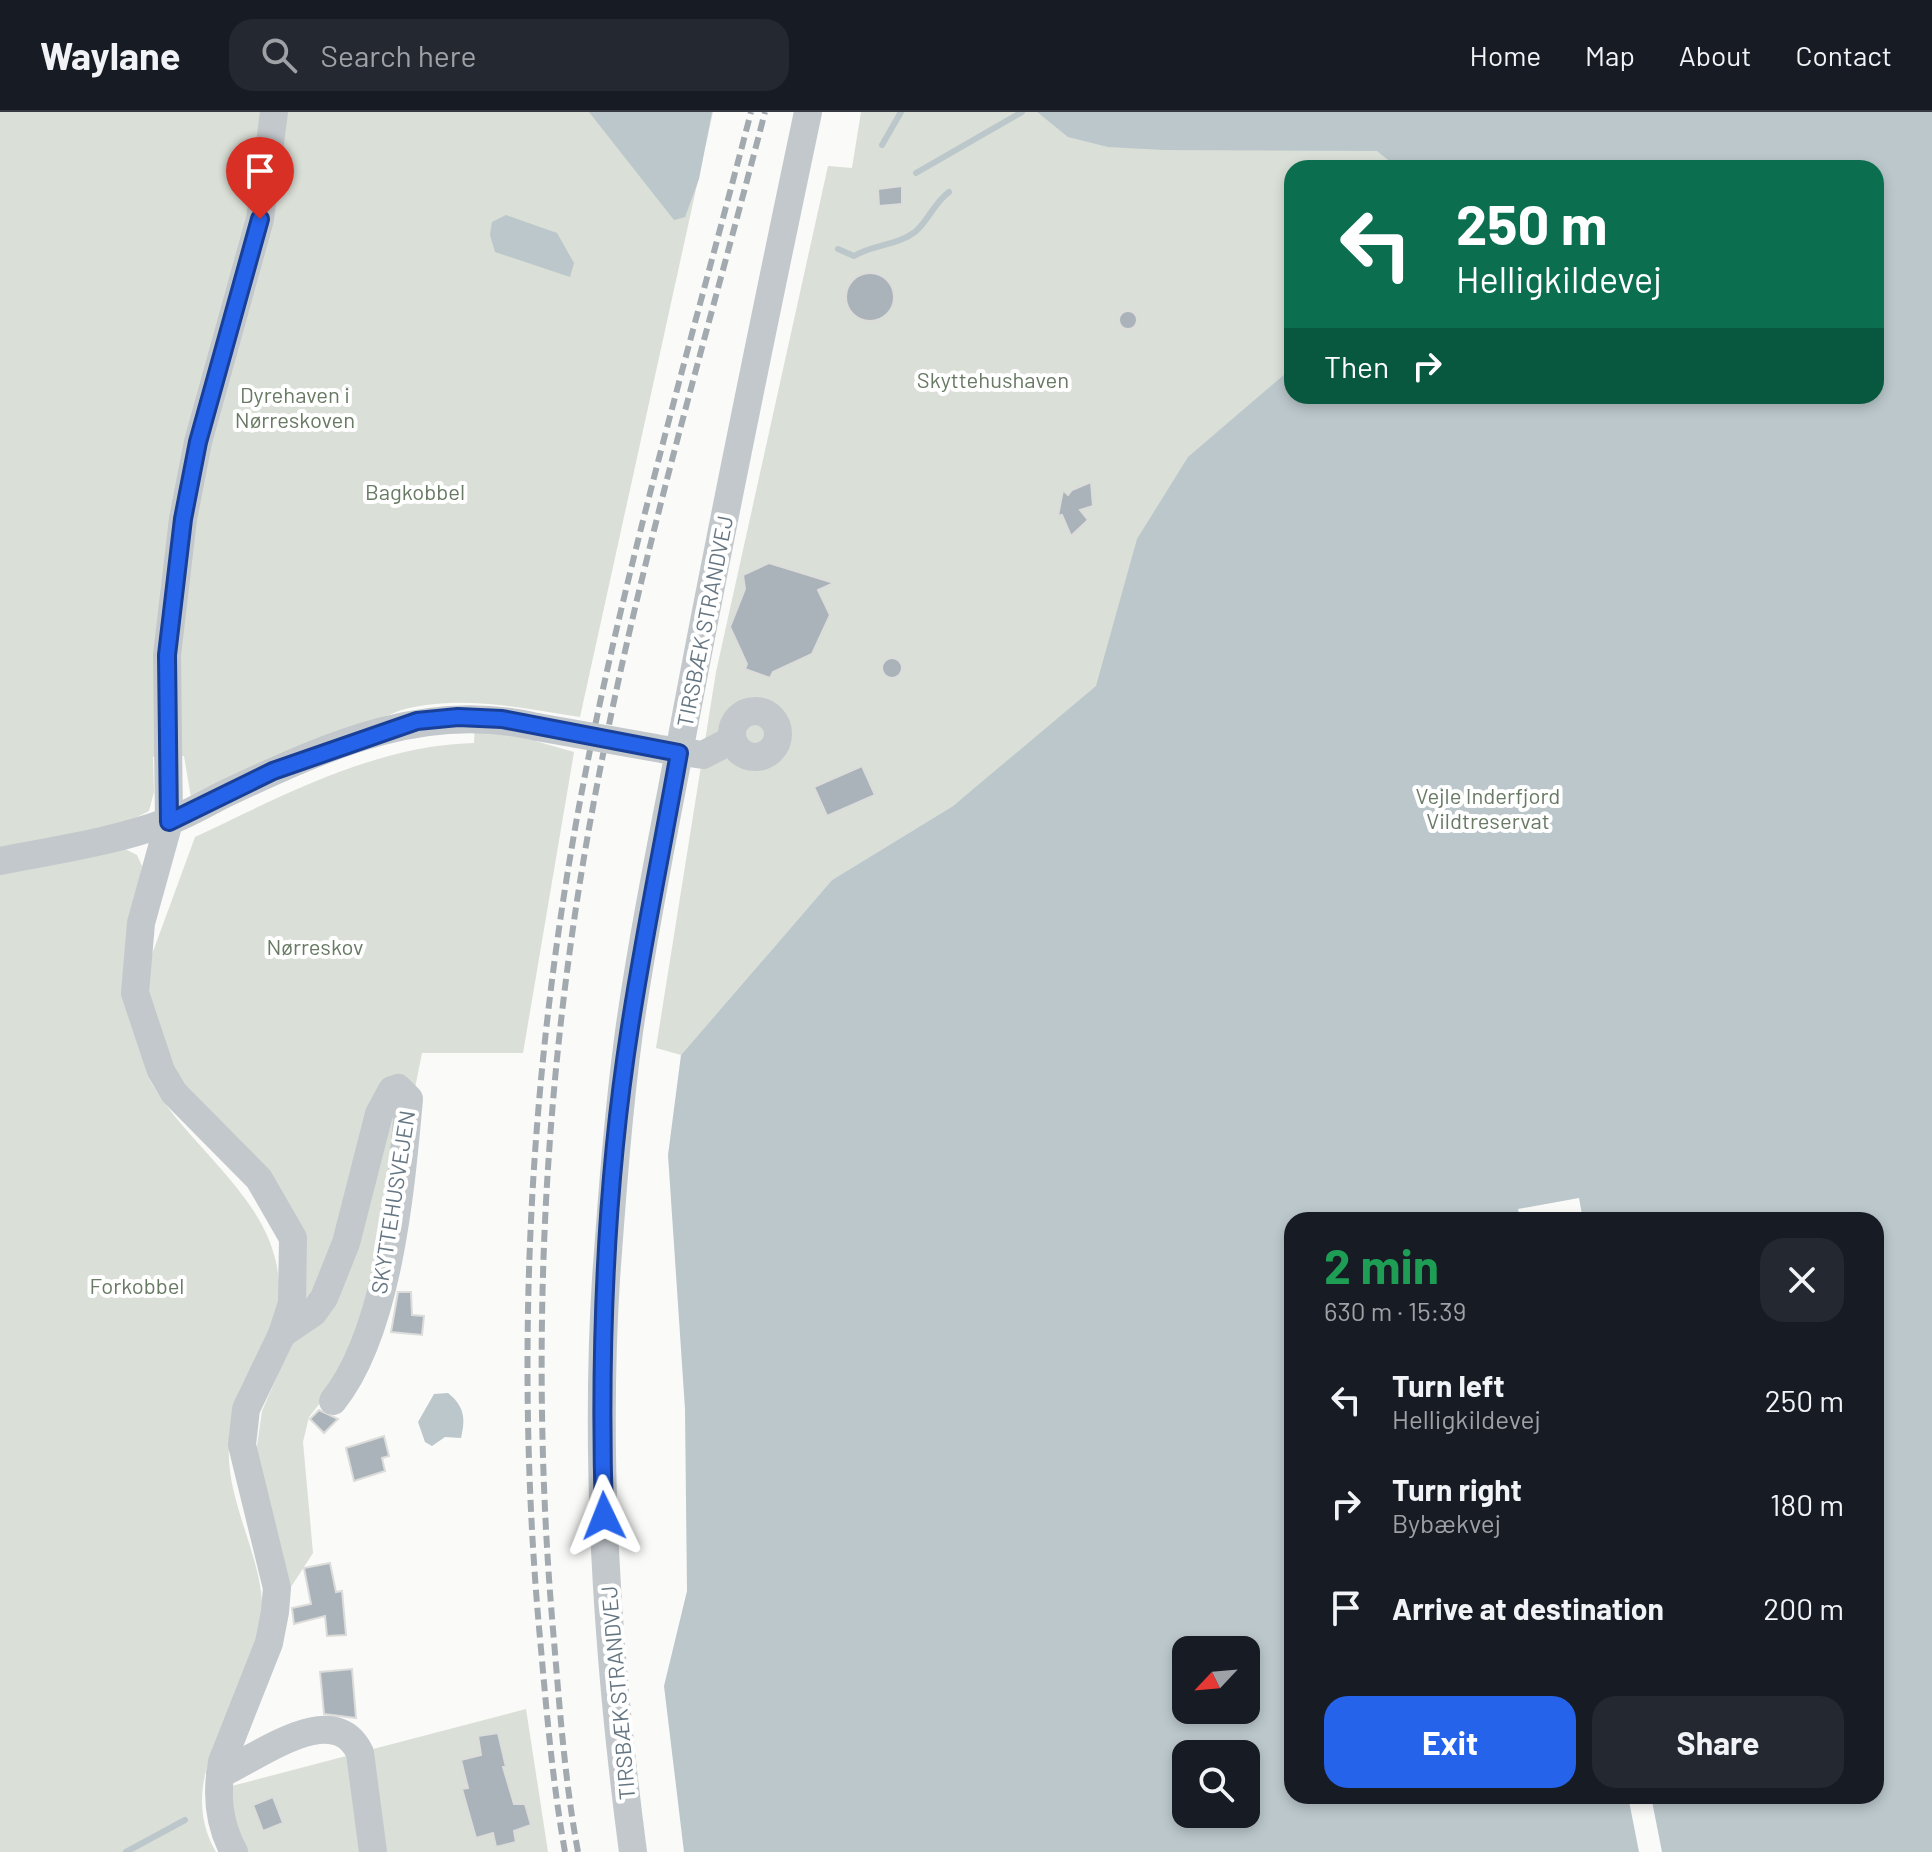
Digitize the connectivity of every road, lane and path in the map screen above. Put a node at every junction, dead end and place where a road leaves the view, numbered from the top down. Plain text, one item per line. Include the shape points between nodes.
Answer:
1 (274, 112) edge
2 (808, 112) edge
3 (732, 740) dead end
4 (667, 751) junction
5 (169, 822) junction
6 (0, 861) edge
7 (282, 1334) junction
8 (333, 1401) dead end
9 (220, 1774) junction
10 (234, 1852) edge
11 (373, 1852) edge
12 (633, 1852) edge

1 - 5 street, SKYTTEHUSVEJEN via 260,219 198,442 183,519 167,655
2 - 4 street, TIRSBÆK STRANDVEJ
3 - 4 street via 703,755
4 - 5 street, bridge via 502,719 458,717 387,729 273,771
4 - 12 street, TIRSBÆK STRANDVEJ via 629,1030 606,1283 601,1439 605,1568
5 - 6 street
5 - 7 street, SKYTTEHUSVEJEN via 141,923 135,993 161,1071 174,1093 259,1179 293,1238 292,1303
7 - 8 street, SKYTTEHUSVEJEN via 313,1313 324,1298 346,1243 379,1114 398,1088 409,1099 385,1273 360,1357
7 - 9 street, SKYTTEHUSVEJEN via 246,1409 242,1445 277,1588 275,1612 269,1643
9 - 10 street, SKYTTEHUSVEJEN via 218,1804
9 - 11 street via 308,1731 329,1727 344,1732 360,1753

